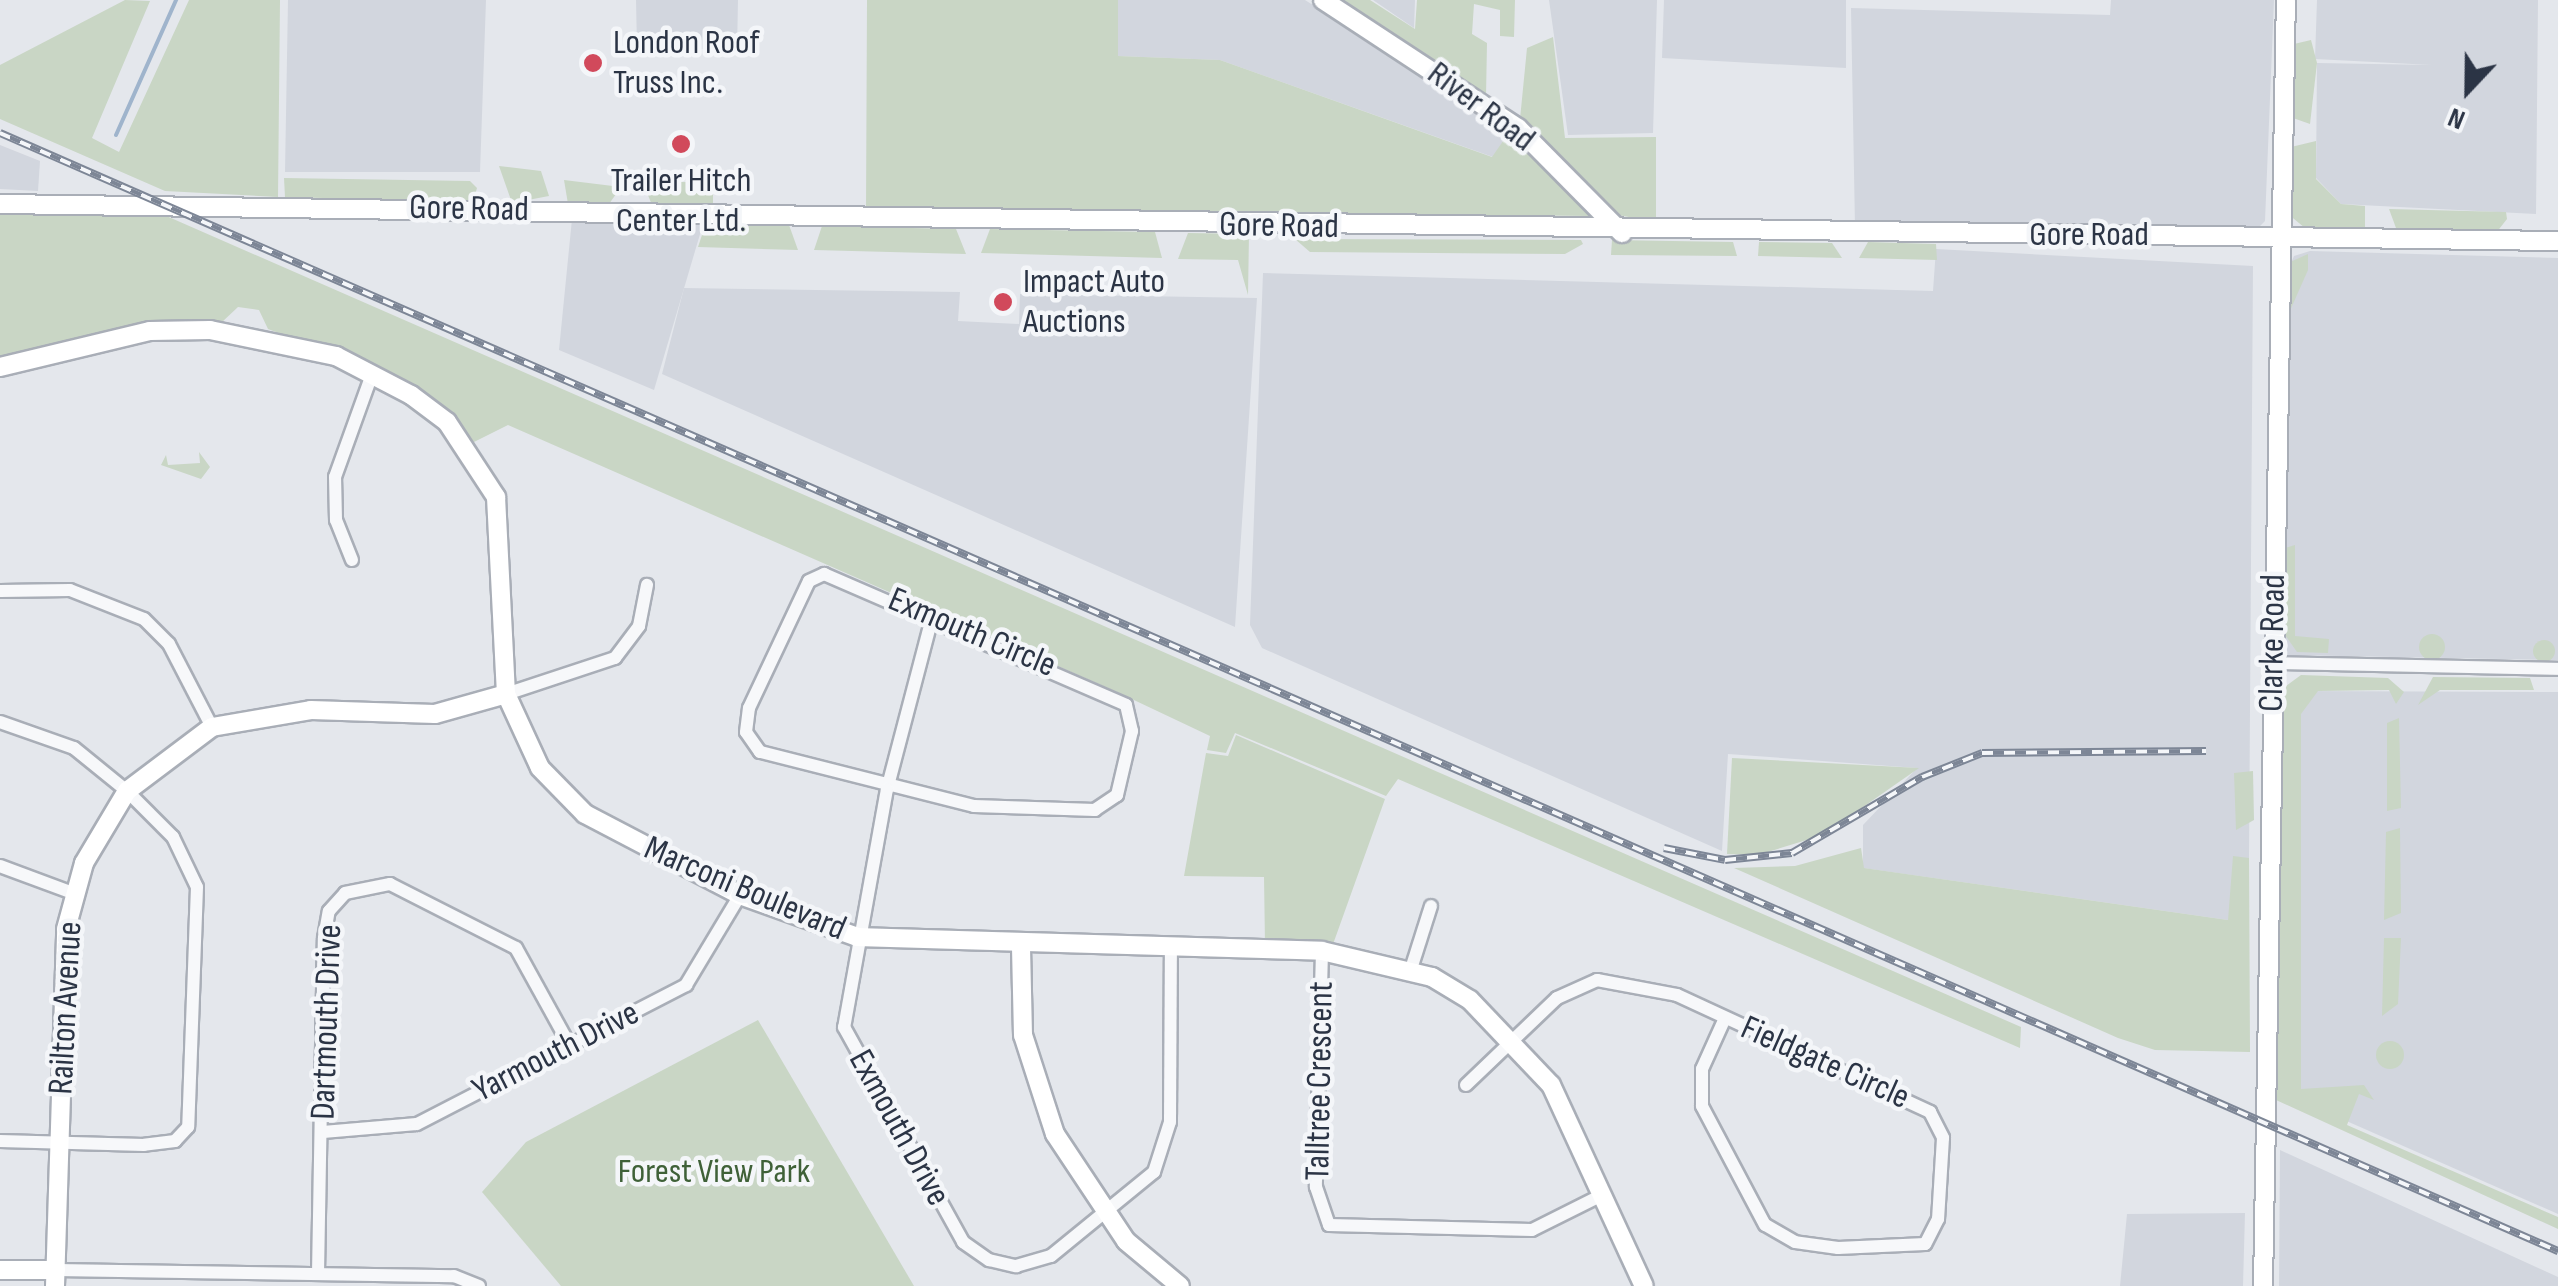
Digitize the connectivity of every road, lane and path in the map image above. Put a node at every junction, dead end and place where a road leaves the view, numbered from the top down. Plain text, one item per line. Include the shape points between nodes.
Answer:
1 (1324, 0) edge
2 (2286, 0) edge
3 (0, 204) edge
4 (1622, 233) junction
5 (2276, 236) junction
6 (2558, 241) edge
7 (0, 367) edge
8 (372, 374) junction
9 (352, 560) dead end
10 (647, 585) dead end
11 (0, 591) edge
12 (932, 618) junction
13 (2274, 663) junction
14 (2558, 669) edge
15 (506, 694) junction
16 (0, 722) edge
17 (212, 727) junction
18 (887, 789) junction
19 (127, 792) junction
20 (0, 866) edge
21 (74, 893) junction
22 (740, 895) junction
23 (1431, 906) dead end
24 (858, 937) junction
25 (1021, 947) junction
26 (1172, 951) junction
27 (1322, 951) junction
28 (1410, 968) junction
29 (1725, 1018) junction
30 (1510, 1036) junction
31 (570, 1044) junction
32 (1466, 1085) dead end
33 (323, 1132) junction
34 (60, 1140) junction
35 (0, 1141) edge
36 (1602, 1195) junction
37 (1102, 1209) junction
38 (0, 1270) edge
39 (318, 1274) junction
40 (55, 1278) edge
41 (480, 1286) edge
42 (1180, 1286) edge
43 (1644, 1286) edge
44 (2263, 1286) edge

1 - 4 street, River Road via 1518,128
2 - 5 street, Clarke Road
3 - 4 street, Gore Road
4 - 5 street, Gore Road
5 - 6 street, Gore Road
5 - 13 street, Clarke Road
7 - 8 street, Marconi Boulevard via 150,331 210,330 276,338
8 - 9 street via 335,477
8 - 15 street, Marconi Boulevard via 447,422 496,496
10 - 15 street via 639,626 615,658
11 - 17 street via 70,590 144,619 169,644
12 - 18 street, Exmouth Drive
12 - 18 street, Exmouth Circle via 844,578 809,582 750,708 746,732 760,752
12 - 18 street, Exmouth Circle via 1126,705 1132,731 1117,795 1095,810 974,806
13 - 14 street
13 - 44 street, Clarke Road
15 - 17 street, Railton Avenue via 435,714 311,710
15 - 22 street, Marconi Boulevard via 540,768 585,814
16 - 19 street via 74,748
17 - 19 street, Railton Avenue
18 - 24 street, Exmouth Drive
19 - 21 street, Railton Avenue
19 - 34 street via 173,837 197,887 192,1108 175,1141
20 - 21 street
21 - 34 street, Railton Avenue
22 - 24 street, Marconi Boulevard
22 - 31 street, Yarmouth Drive via 686,984
23 - 28 street
24 - 25 street, Marconi Boulevard
24 - 37 street, Exmouth Drive via 844,1027 962,1242 1016,1266 1050,1256
25 - 26 street, Marconi Boulevard
25 - 37 street via 1023,1035 1036,1084
26 - 27 street, Marconi Boulevard
26 - 37 street, Exmouth Drive via 1168,1144 1154,1172
27 - 28 street, Marconi Boulevard
27 - 36 street, Talltree Crescent via 1316,1187 1329,1225 1532,1230
28 - 30 street, Marconi Boulevard via 1470,1000
29 - 29 street, Fieldgate Circle via 1930,1112 1943,1138 1938,1219 1925,1244 1838,1248 1795,1242 1765,1225 1702,1106 1702,1069
29 - 30 street, Fieldgate Circle via 1678,995 1597,980 1557,998
30 - 32 street, Fieldgate Circle
30 - 36 street, Marconi Boulevard via 1551,1085
31 - 33 street, Yarmouth Drive via 416,1124
31 - 33 street, Dartmouth Drive via 516,948 390,884 366,883 345,893 326,924
33 - 39 street, Dartmouth Drive
34 - 35 street
34 - 40 street, Railton Avenue
36 - 43 street, Marconi Boulevard
37 - 42 street
38 - 40 street
39 - 40 street
39 - 41 street via 454,1276

